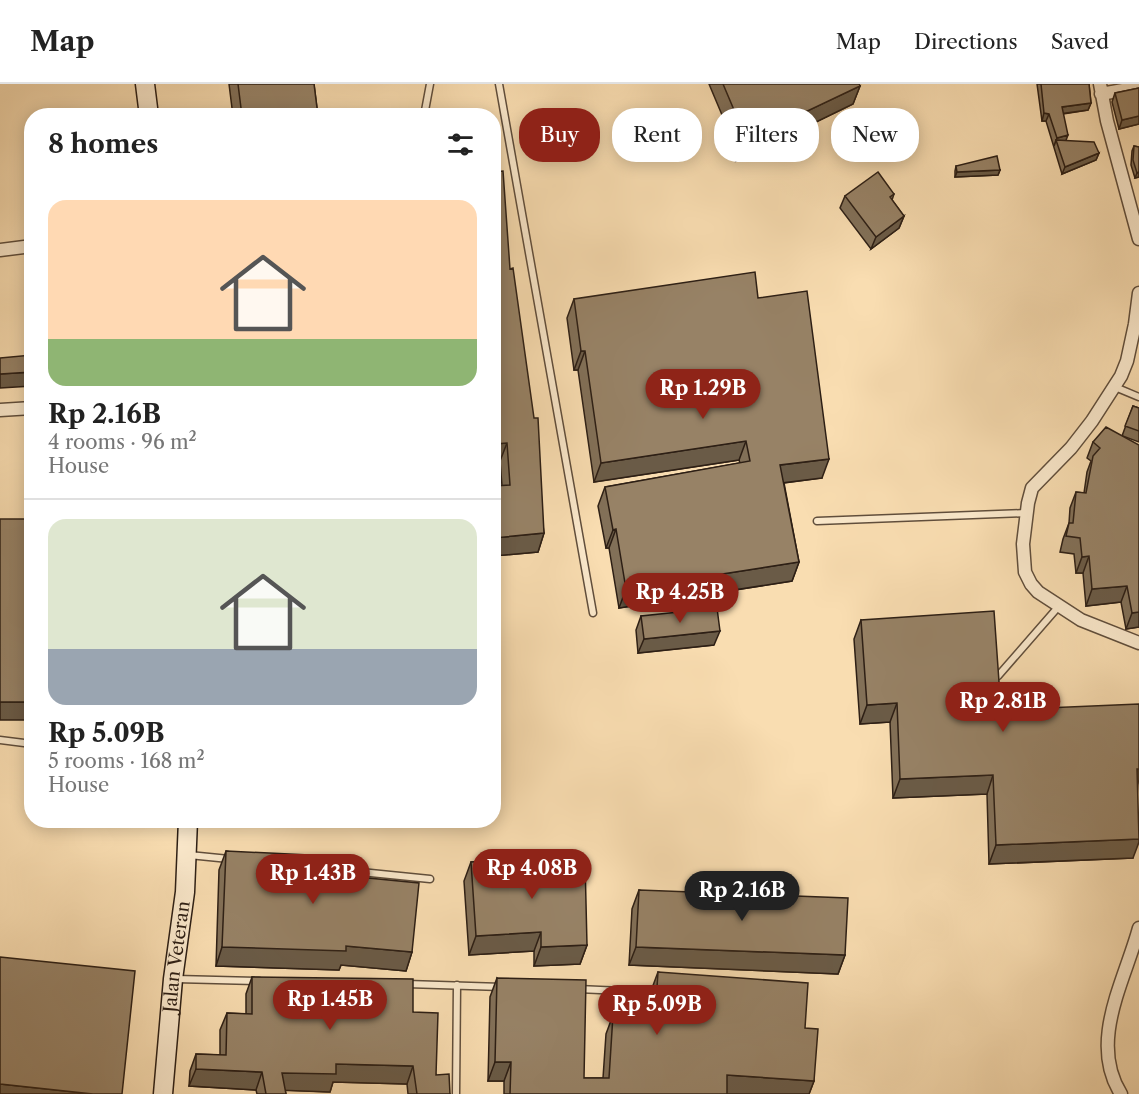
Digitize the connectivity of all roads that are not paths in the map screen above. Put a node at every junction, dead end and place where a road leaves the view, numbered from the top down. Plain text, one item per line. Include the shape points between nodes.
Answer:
1 (146, 84) edge
2 (430, 84) edge
3 (500, 84) edge
4 (1139, 87) edge
5 (1101, 89) edge
6 (148, 108) edge
7 (426, 108) edge
8 (1139, 239) edge
9 (24, 247) edge
10 (0, 250) edge
11 (1139, 293) edge
12 (1115, 387) junction
13 (1139, 397) edge
14 (24, 408) edge
15 (0, 410) edge
16 (1026, 513) junction
17 (817, 521) dead end
18 (1059, 606) junction
19 (593, 613) dead end
20 (1139, 643) edge
21 (998, 675) edge
22 (0, 740) edge
23 (24, 743) edge
24 (188, 828) edge
25 (188, 855) junction
26 (234, 860) edge
27 (338, 870) edge
28 (430, 879) dead end
29 (1139, 928) edge
30 (1125, 970) junction
31 (1139, 971) edge
32 (173, 979) junction
33 (267, 981) edge
34 (398, 984) edge
35 (457, 985) junction
36 (504, 987) edge
37 (575, 989) edge
38 (622, 991) dead end
39 (163, 1094) edge
40 (456, 1094) edge
41 (1121, 1094) edge

1 - 6 main road
2 - 7 lane
3 - 19 lane
4 - 5 street
5 - 8 street
9 - 10 street
11 - 12 street via 1127,361
12 - 13 lane
12 - 16 street via 1071,448 1032,488
14 - 15 street
16 - 17 lane
16 - 18 street via 1025,572 1038,592
18 - 20 street via 1082,620
18 - 21 lane
22 - 23 lane
24 - 25 main road, Jalan Veteran
25 - 26 lane
25 - 32 main road, Jalan Veteran
27 - 28 lane
29 - 30 street
30 - 31 street
30 - 41 street via 1110,1016 1108,1050 1114,1083
32 - 33 lane
32 - 39 main road, Jalan Veteran
34 - 35 lane
35 - 36 lane
35 - 40 lane
37 - 38 lane

